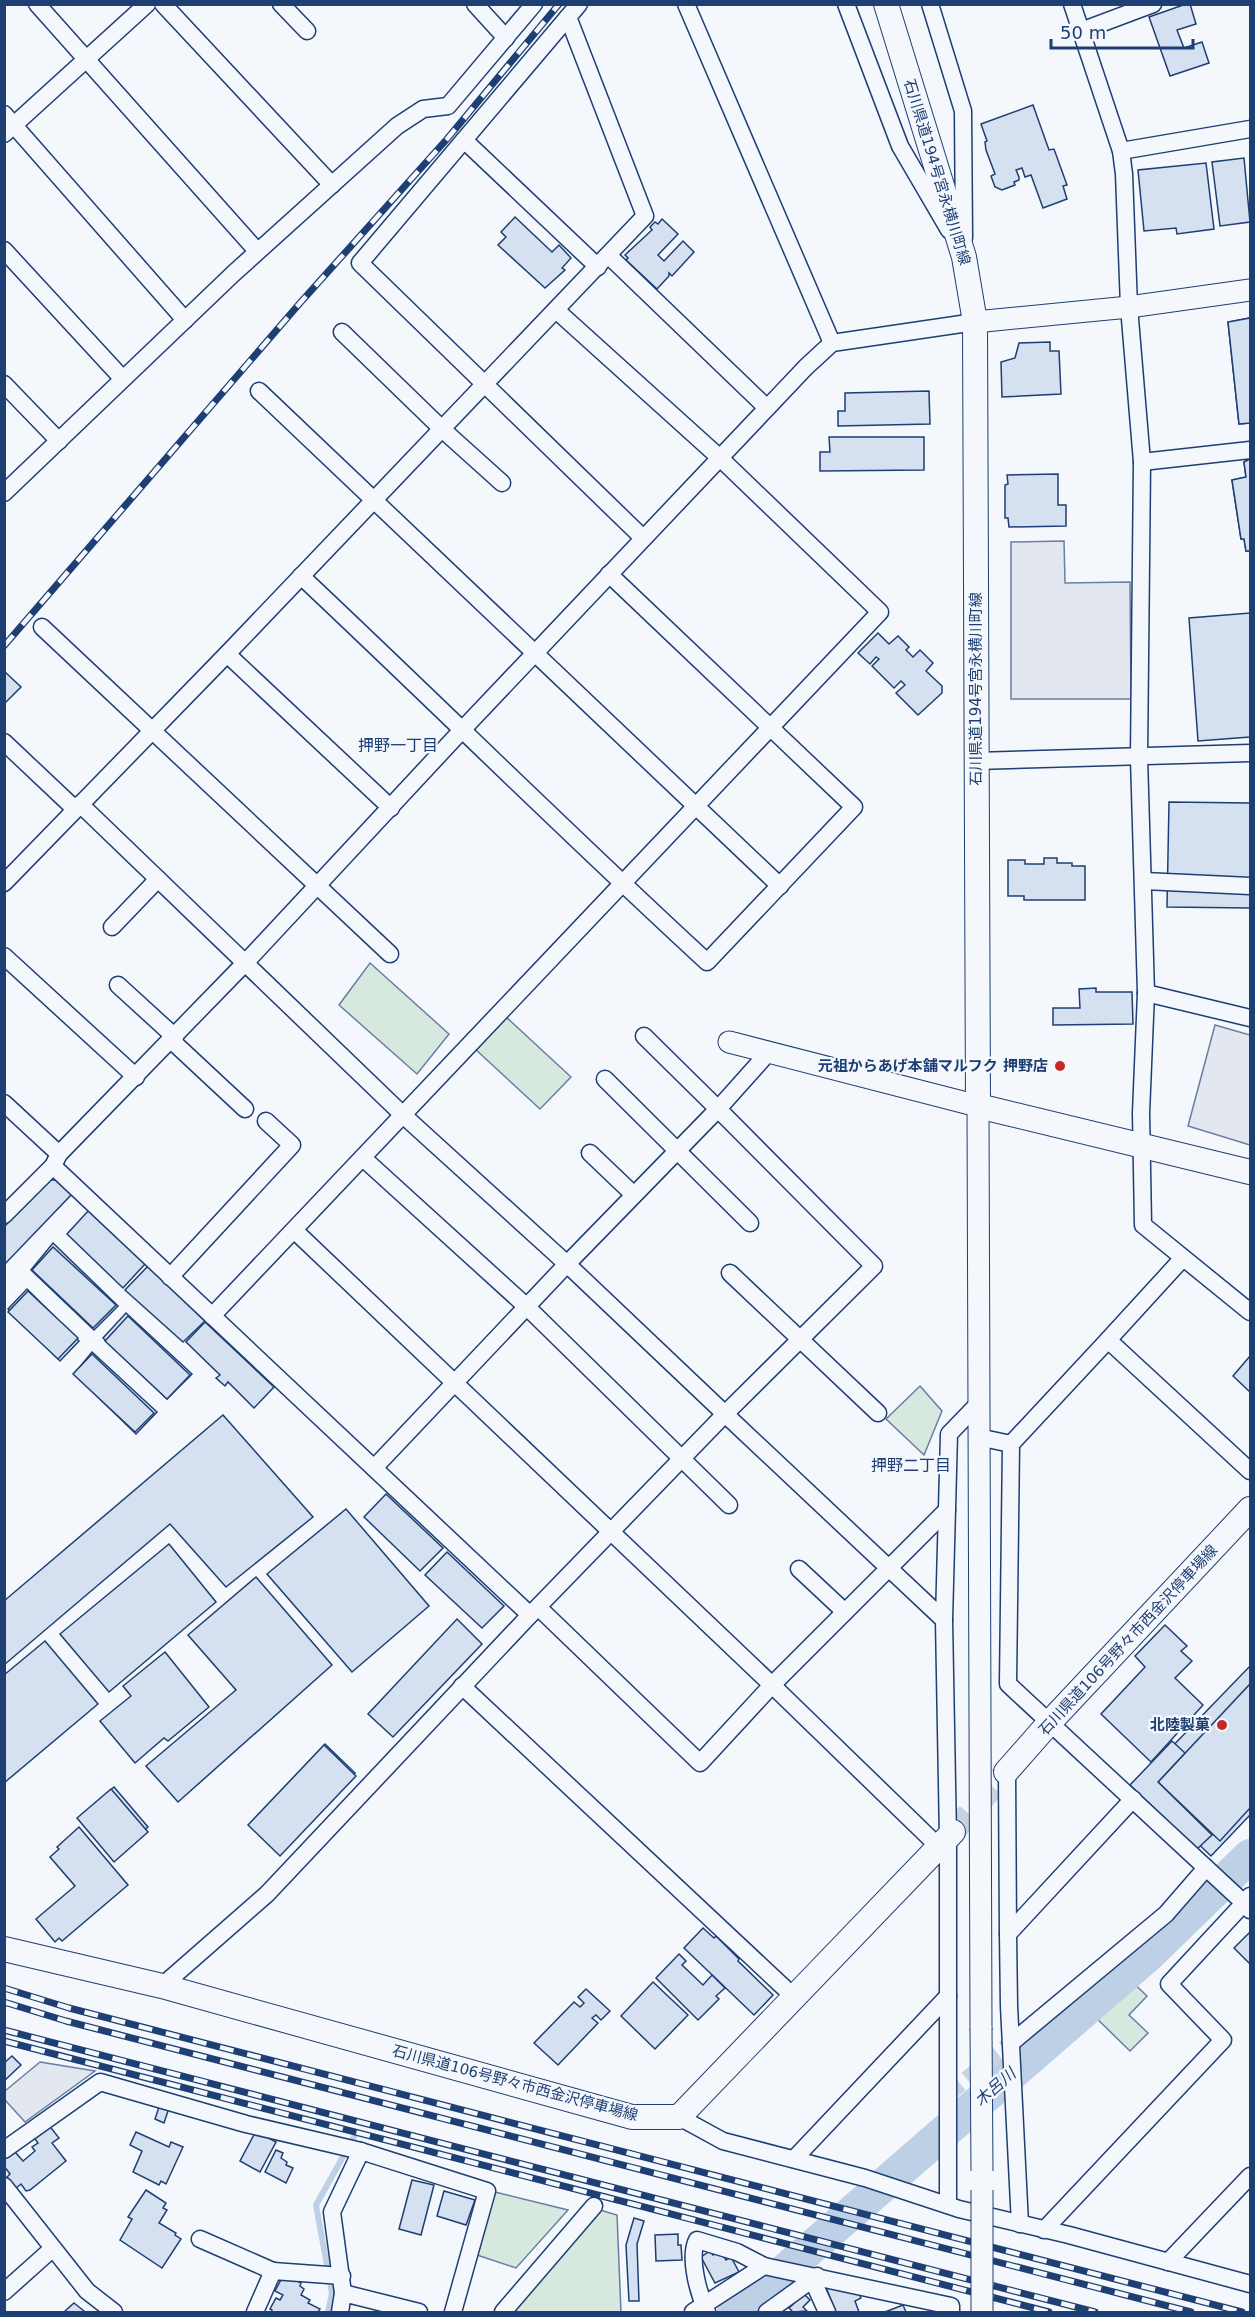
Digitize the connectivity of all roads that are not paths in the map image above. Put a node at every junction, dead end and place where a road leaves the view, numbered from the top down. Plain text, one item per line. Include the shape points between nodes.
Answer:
1 (37, 4) edge
2 (147, 4) edge
3 (163, 4) edge
4 (281, 4) edge
5 (476, 4) edge
6 (534, 4) edge
7 (686, 4) edge
8 (846, 4) edge
9 (886, 4) edge
10 (930, 4) edge
11 (1072, 4) edge
12 (1153, 4) edge
13 (574, 11) edge
14 (307, 31) dead end
15 (1081, 31) junction
16 (506, 38) junction
17 (88, 60) junction
18 (8, 124) edge
19 (1251, 129) edge
20 (464, 140) junction
21 (1121, 151) junction
22 (332, 185) junction
23 (4, 250) edge
24 (257, 251) junction
25 (964, 257) junction
26 (604, 261) junction
27 (1251, 290) edge
28 (1130, 307) junction
29 (556, 310) junction
30 (185, 320) junction
31 (975, 322) junction
32 (342, 332) dead end
33 (832, 343) junction
34 (122, 378) junction
35 (4, 384) edge
36 (484, 384) junction
37 (259, 392) dead end
38 (767, 408) junction
39 (442, 429) junction
40 (59, 441) junction
41 (1251, 450) edge
42 (720, 458) junction
43 (1142, 462) junction
44 (502, 483) dead end
45 (4, 493) edge
46 (374, 500) junction
47 (643, 538) junction
48 (609, 574) junction
49 (301, 576) junction
50 (42, 627) dead end
51 (227, 654) junction
52 (534, 654) junction
53 (771, 726) junction
54 (153, 729) junction
55 (463, 729) junction
56 (4, 742) edge
57 (1251, 753) edge
58 (1139, 758) junction
59 (976, 761) junction
60 (696, 804) junction
61 (78, 807) junction
62 (391, 808) junction
63 (158, 879) junction
64 (1144, 881) junction
65 (621, 882) junction
66 (4, 883) edge
67 (780, 885) junction
68 (318, 886) junction
69 (1251, 886) edge
70 (112, 927) dead end
71 (390, 954) dead end
72 (4, 956) edge
73 (246, 963) junction
74 (118, 985) dead end
75 (1146, 993) junction
76 (1251, 1018) edge
77 (644, 1036) dead end
78 (173, 1039) junction
79 (729, 1042) dead end
80 (768, 1053) junction
81 (136, 1077) junction
82 (605, 1079) dead end
83 (4, 1103) edge
84 (978, 1106) junction
85 (718, 1108) junction
86 (245, 1109) dead end
87 (404, 1115) junction
88 (266, 1121) dead end
89 (1143, 1144) junction
90 (675, 1152) junction
91 (590, 1153) dead end
92 (363, 1158) junction
93 (56, 1160) junction
94 (1251, 1172) edge
95 (634, 1195) junction
96 (4, 1215) edge
97 (750, 1223) dead end
98 (294, 1230) junction
99 (1183, 1258) junction
100 (567, 1264) junction
101 (730, 1273) dead end
102 (170, 1277) junction
103 (527, 1307) junction
104 (1251, 1312) edge
105 (212, 1316) junction
106 (799, 1340) junction
107 (1108, 1340) junction
108 (456, 1383) junction
109 (979, 1403) junction
110 (878, 1413) dead end
111 (725, 1414) junction
112 (978, 1437) junction
113 (1011, 1444) junction
114 (681, 1458) junction
115 (374, 1468) junction
116 (1251, 1471) edge
117 (729, 1505) dead end
118 (1251, 1509) edge
119 (947, 1510) junction
120 (611, 1531) junction
121 (889, 1568) junction
122 (800, 1569) dead end
123 (534, 1611) junction
124 (845, 1612) junction
125 (944, 1620) junction
126 (772, 1685) junction
127 (462, 1686) junction
128 (1050, 1722) junction
129 (1007, 1771) joint
130 (1133, 1799) junction
131 (947, 1839) junction
132 (1208, 1870) junction
133 (1244, 1900) edge
134 (1008, 1934) junction
135 (4, 1949) edge
136 (162, 1986) junction
137 (793, 1996) junction
138 (948, 1996) junction
139 (1011, 2047) junction
140 (679, 2117) junction
141 (352, 2149) junction
142 (4, 2150) edge
143 (794, 2159) junction
144 (1251, 2176) edge
145 (4, 2186) edge
146 (948, 2205) junction
147 (594, 2206) dead end
148 (1020, 2224) junction
149 (1044, 2230) junction
150 (200, 2239) dead end
151 (52, 2249) junction
152 (1168, 2262) junction
153 (767, 2266) junction
154 (273, 2271) junction
155 (812, 2277) junction
156 (336, 2280) junction
157 (1251, 2284) edge
158 (4, 2292) edge
159 (703, 2310) edge
160 (114, 2313) edge
161 (255, 2313) edge
162 (340, 2313) edge
163 (419, 2313) edge
164 (453, 2313) edge
165 (503, 2313) edge
166 (767, 2313) edge
167 (827, 2313) edge
168 (951, 2313) edge
169 (982, 2313) edge

1 - 17 street
2 - 17 street
3 - 22 street
4 - 14 street
5 - 16 street
6 - 16 street
7 - 33 street
8 - 25 street via 900,146
9 - 25 main road, 石川県道194号宮永横川町線
10 - 25 street via 963,111
11 - 15 street
12 - 15 street
13 - 20 street
13 - 26 street via 645,216
15 - 21 street
16 - 22 street via 448,106 423,109 397,126
17 - 18 street
17 - 24 street
18 - 30 street
19 - 21 street
20 - 26 street
20 - 36 street via 360,263
21 - 28 street
22 - 24 street
23 - 34 street
24 - 30 street
25 - 31 main road, 石川県道194号宮永横川町線
26 - 29 street
26 - 38 street
27 - 28 street
28 - 31 street
28 - 43 street
29 - 36 street
29 - 42 street
30 - 34 street
31 - 33 street
31 - 59 main road, 石川県道194号宮永横川町線
32 - 39 street
33 - 38 street
34 - 40 street
35 - 40 street
36 - 39 street
36 - 47 street
37 - 46 street
38 - 42 street
39 - 44 street
39 - 46 street
40 - 45 street
41 - 43 street
42 - 47 street
42 - 53 street via 880,612
43 - 58 street
46 - 49 street
46 - 52 street
47 - 48 street
48 - 52 street
48 - 53 street
49 - 51 street
49 - 55 street
50 - 54 street
51 - 54 street
51 - 62 street
52 - 55 street
52 - 60 street
53 - 60 street
53 - 67 street via 854,807
54 - 61 street
54 - 68 street
55 - 62 street
55 - 65 street
56 - 61 street
57 - 58 street
58 - 59 street
58 - 64 street
59 - 84 main road, 石川県道194号宮永横川町線
60 - 65 street
60 - 67 street
61 - 63 street
61 - 66 street
62 - 68 street
63 - 70 street
63 - 73 street
64 - 69 street
64 - 75 street
65 - 67 street via 707,962
65 - 87 street
68 - 71 street
68 - 73 street
72 - 81 street
73 - 78 street
73 - 87 street
74 - 78 street
75 - 76 street
75 - 89 street
77 - 85 street
78 - 81 street
78 - 86 street
79 - 80 street
80 - 84 street
80 - 85 street
81 - 93 street
82 - 90 street
83 - 93 street
84 - 89 main road
84 - 109 street
85 - 90 street
85 - 106 street via 874,1266
87 - 92 street
87 - 100 street
88 - 102 street via 292,1145
89 - 94 main road
89 - 99 street via 1143,1225
90 - 95 street
90 - 97 street
91 - 95 street
92 - 98 street
92 - 103 street
93 - 96 street
93 - 102 street
95 - 100 street
98 - 105 street
98 - 108 street
99 - 104 street
99 - 107 street
100 - 103 street
100 - 111 street
101 - 106 street
102 - 105 street
103 - 108 street
103 - 114 street
105 - 115 street
106 - 110 street
106 - 111 street
107 - 113 street
107 - 116 street
108 - 115 street
108 - 120 street
109 - 112 street
109 - 119 street via 949,1434
111 - 114 street
111 - 121 street
112 - 113 street
112 - 169 street, bridge
113 - 128 street via 1008,1684
114 - 117 street
114 - 120 street
115 - 123 street
118 - 128 main road, 石川県道106号野々市西金沢停車場線
119 - 121 street
119 - 125 street
120 - 123 street
120 - 126 street
121 - 124 street
121 - 125 street
122 - 124 street
123 - 126 street via 700,1763
123 - 127 street
124 - 126 street
125 - 131 street
126 - 131 street
127 - 136 street via 267,1894
127 - 137 street
128 - 129 main road, 石川県道106号野々市西金沢停車場線
128 - 130 street
129 - 134 street
130 - 132 street
130 - 134 street
131 - 137 main road
131 - 138 street
132 - 133 street
132 - 139 street via 1166,1914
133 - 149 street via 1169,1984 1223,2040
134 - 139 street
135 - 136 main road, 石川県道106号野々市西金沢停車場線
136 - 140 main road, 石川県道106号野々市西金沢停車場線 via 632,2116
137 - 140 main road
138 - 143 street
138 - 146 street
139 - 148 street
140 - 143 street via 723,2141
141 - 142 street via 246,2124 100,2082
141 - 156 street via 332,2212
141 - 164 street via 487,2191
143 - 146 street
144 - 152 street
145 - 151 street
146 - 148 street
147 - 165 street
148 - 149 street
149 - 152 street
150 - 154 street
151 - 158 street
151 - 160 street via 87,2291
152 - 157 street
153 - 155 street
153 - 159 street
153 - 159 street via 698,2240 693,2259
154 - 156 street
154 - 161 street
155 - 166 street
155 - 167 street
155 - 168 street via 951,2306
156 - 162 street
156 - 163 street

